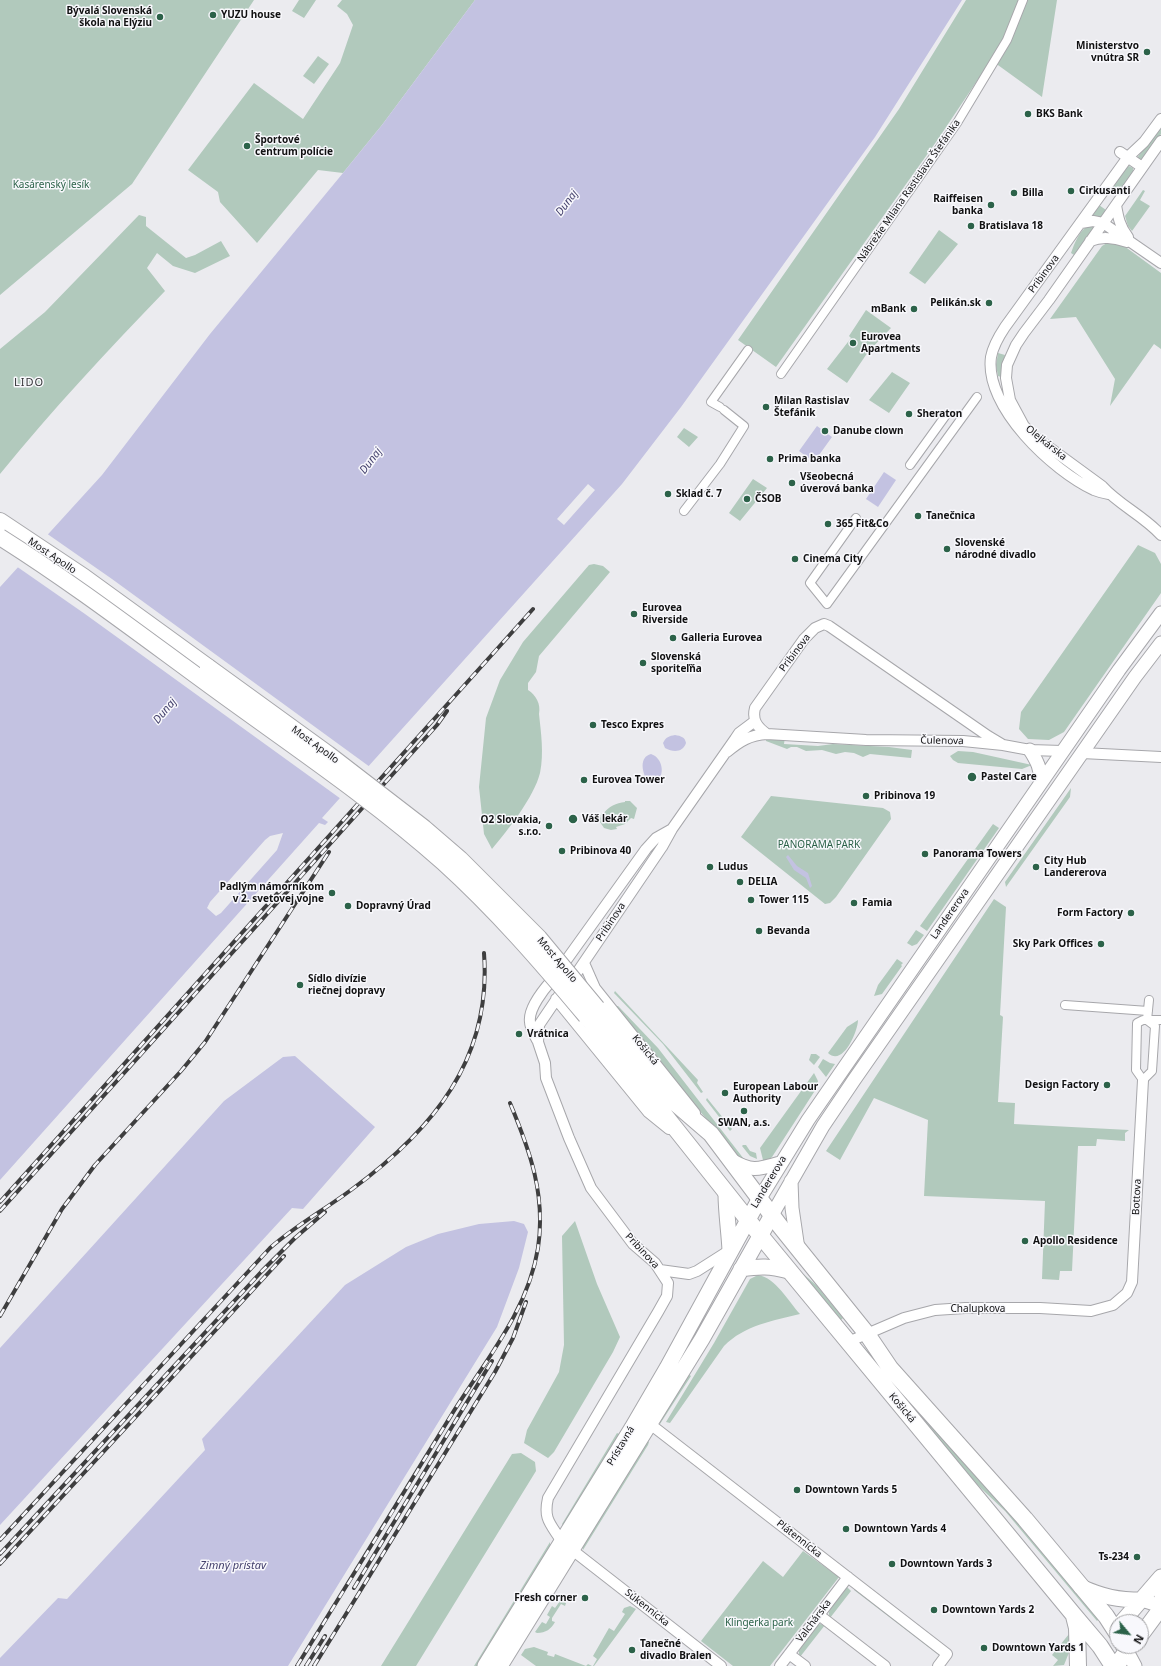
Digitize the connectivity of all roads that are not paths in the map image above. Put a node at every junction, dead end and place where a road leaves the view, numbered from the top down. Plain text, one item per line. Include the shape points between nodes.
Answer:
1 (1023, 0) edge
2 (1161, 119) edge
3 (1161, 140) edge
4 (1124, 155) junction
5 (1142, 167) junction
6 (1116, 205) junction
7 (1081, 223) junction
8 (1103, 223) junction
9 (1090, 241) junction
10 (1134, 245) junction
11 (1161, 263) edge
12 (748, 350) dead end
13 (1012, 354) joint
14 (781, 374) dead end
15 (977, 397) dead end
16 (1000, 399) joint
17 (946, 415) dead end
18 (910, 465) dead end
19 (1109, 494) junction
20 (684, 511) dead end
21 (856, 518) dead end
22 (0, 521) edge
23 (1161, 535) edge
24 (0, 537) edge
25 (1161, 613) edge
26 (1161, 643) edge
27 (755, 721) junction
28 (767, 734) junction
29 (1003, 745) junction
30 (1030, 750) junction
31 (1062, 751) junction
32 (727, 752) junction
33 (1082, 752) junction
34 (1161, 757) edge
35 (1041, 782) junction
36 (672, 829) junction
37 (565, 962) dead end
38 (584, 963) junction
39 (576, 974) dead end
40 (558, 997) junction
41 (1149, 1000) dead end
42 (1065, 1006) dead end
43 (1148, 1011) junction
44 (592, 1012) junction
45 (1147, 1020) junction
46 (1161, 1020) edge
47 (538, 1042) junction
48 (1143, 1080) junction
49 (711, 1134) junction
50 (692, 1149) junction
51 (729, 1159) junction
52 (780, 1163) junction
53 (791, 1181) junction
54 (726, 1193) junction
55 (760, 1198) junction
56 (772, 1215) junction
57 (747, 1220) junction
58 (760, 1235) junction
59 (798, 1249) junction
60 (730, 1250) junction
61 (741, 1269) junction
62 (660, 1270) junction
63 (789, 1271) junction
64 (1113, 1305) joint
65 (867, 1334) junction
66 (848, 1342) junction
67 (650, 1424) junction
68 (567, 1546) junction
69 (848, 1577) junction
70 (1161, 1577) edge
71 (1161, 1580) edge
72 (1080, 1586) junction
73 (1161, 1596) edge
74 (1142, 1600) junction
75 (1161, 1607) edge
76 (1073, 1614) junction
77 (1130, 1614) edge
78 (819, 1615) junction
79 (1109, 1619) edge
80 (1156, 1621) edge
81 (1109, 1637) edge
82 (1100, 1646) junction
83 (789, 1654) junction
84 (1124, 1654) edge
85 (1130, 1654) edge
86 (485, 1666) edge
87 (500, 1666) edge
88 (721, 1666) edge
89 (780, 1666) edge
90 (805, 1666) edge
91 (885, 1666) edge
92 (938, 1666) edge
93 (1078, 1666) edge
94 (1083, 1666) edge
95 (1112, 1666) edge
96 (1116, 1666) edge
97 (1135, 1666) edge

1 - 14 street, Nábrežie Milana Rastislava Štefánika via 1007,40 957,123
2 - 4 street, Pribinova via 1144,142
3 - 5 street, Pribinova
4 - 5 street
4 - 7 street, Pribinova
5 - 6 street, Pribinova
6 - 8 street, Pribinova
6 - 10 street via 1123,231
7 - 8 street
7 - 16 street, Pribinova via 996,341 991,357 991,370
8 - 9 street, Pribinova
8 - 10 street
9 - 10 street via 1106,237
9 - 13 street, Pribinova via 1024,333
10 - 11 street
12 - 20 street via 711,402 744,426 720,464
13 - 19 street, Olejkárska via 1007,365 1007,388 1010,400 1024,426
15 - 21 street via 827,604 810,583
16 - 19 street, Olejkárska via 1019,431 1041,452 1070,475 1095,490
17 - 18 street
19 - 23 street, Olejkárska via 1130,508
22 - 44 main road, Most Apollo, bridge via 90,582 328,754 424,828 539,938
24 - 44 main road, Most Apollo, bridge via 131,628 406,832 464,882
25 - 31 street, Landererova
26 - 33 street, Landererova
27 - 28 street via 758,728
27 - 29 street, Pribinova via 755,708 767,690 804,639 815,628 824,624
27 - 32 street, Pribinova via 739,734
28 - 29 street, Čulenova via 866,740 963,741
28 - 32 street, Čulenova via 751,736
29 - 30 street, Čulenova
30 - 31 street, Čulenova
30 - 35 street via 1039,765
31 - 33 street, Čulenova
31 - 35 street, Landererova
32 - 36 street, Pribinova
33 - 34 street, Čulenova
33 - 53 street, Landererova via 854,1080
35 - 52 street, Landererova
36 - 37 street, Pribinova via 656,838 646,848
36 - 38 street, Pribinova
38 - 39 street, Pribinova
38 - 49 street, Košická via 595,988
40 - 47 street, Pribinova via 539,1025
40 - 47 street via 552,980 532,1008 530,1022
40 - 50 street, Košická via 648,1112
41 - 43 street
42 - 43 street
43 - 45 street
44 - 49 main road, Košická via 668,1097
44 - 50 main road, Košická
45 - 46 street
45 - 48 street via 1154,1026 1152,1071
45 - 48 street via 1137,1023 1136,1070
47 - 62 street, Pribinova via 545,1062 546,1078 558,1112 592,1188 633,1244 655,1262
48 - 64 street, Bottova via 1132,1282 1127,1293
49 - 51 main road, Košická
50 - 54 main road, Košická
51 - 52 street via 745,1168 760,1170
51 - 55 main road, Košická
52 - 55 street, Landererova
53 - 56 street, Landererova
53 - 59 street via 792,1211
54 - 57 main road, Košická
54 - 60 main road
55 - 56 main road, Košická
55 - 57 main road, Landererova
56 - 58 main road, Landererova
56 - 59 main road, Košická
57 - 58 main road, Košická
57 - 60 main road, Prístavná
58 - 61 main road, Prístavná
58 - 63 main road, Košická
59 - 65 main road, Košická
60 - 62 street via 689,1274
60 - 68 main road, Prístavná
61 - 63 main road via 771,1266
61 - 67 main road, Prístavná
62 - 68 street, Pribinova via 668,1283 667,1296 548,1498 546,1518
63 - 66 main road, Košická
64 - 65 street, Chalupkova via 1091,1311 1040,1308 935,1310 904,1318
65 - 66 street, Chalupkova
65 - 72 main road, Košická via 895,1374 1025,1519
66 - 76 main road, Košická
67 - 68 main road, Prístavná
67 - 69 street, Plátennícka
68 - 86 main road, Prístavná
68 - 87 main road, Prístavná
68 - 88 street, Súkennícka
69 - 78 street, Valchárska
69 - 92 street, Plátennícka via 947,1654
70 - 74 main road
71 - 73 street
72 - 74 main road via 1105,1597
72 - 79 main road, Košická
74 - 75 street
74 - 77 main road
75 - 80 main road
76 - 82 main road, Košická
76 - 93 main road via 1077,1628
78 - 83 street, Valchárska
78 - 91 street
81 - 82 main road
82 - 94 main road
82 - 95 main road, Košická
83 - 89 street, Valchárska
83 - 90 street
84 - 96 main road
85 - 97 street

